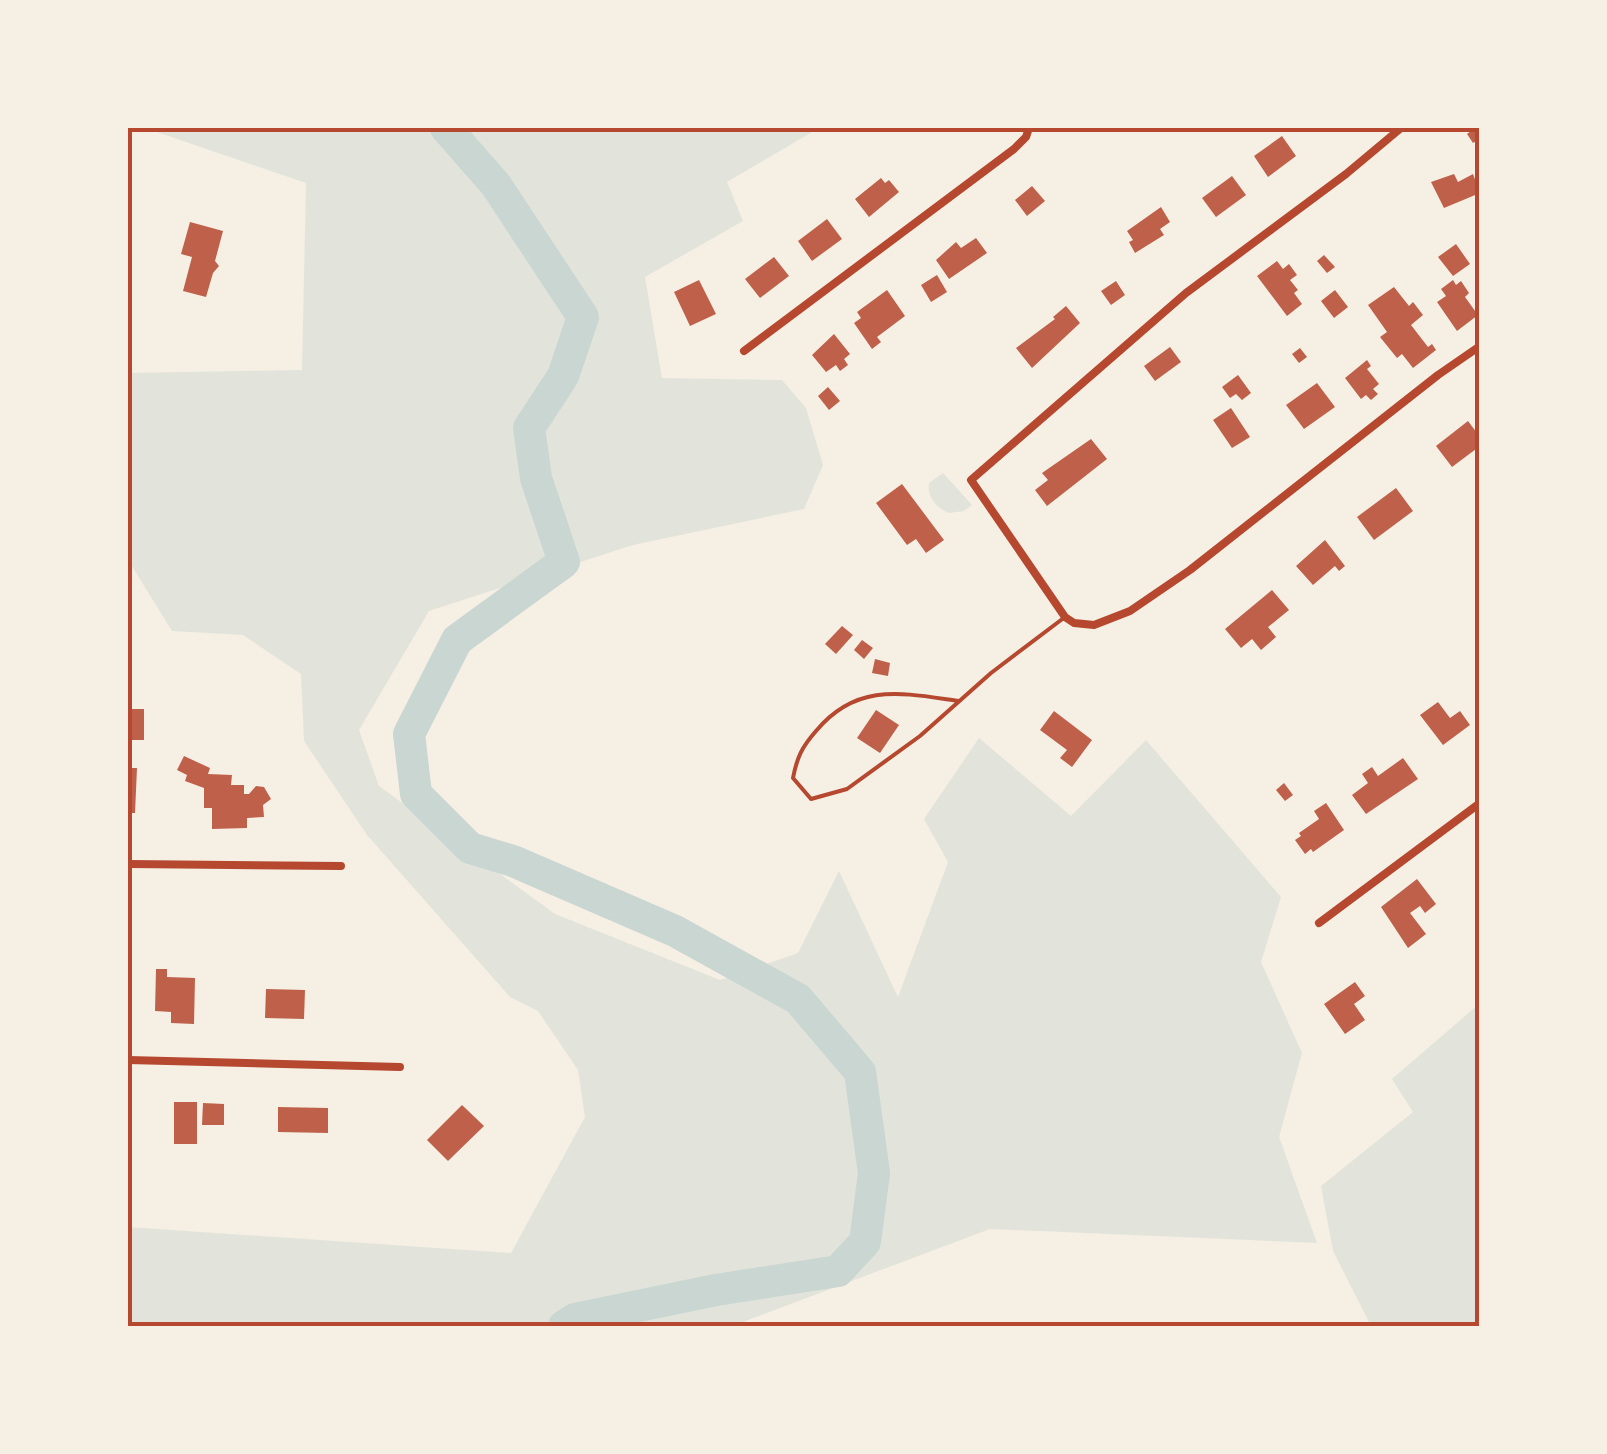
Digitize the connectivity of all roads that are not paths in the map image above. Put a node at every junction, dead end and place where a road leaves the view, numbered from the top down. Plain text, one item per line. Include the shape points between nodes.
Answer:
1 (1029, 128) edge
2 (1401, 128) edge
3 (1480, 346) edge
4 (744, 351) dead end
5 (1064, 616) junction
6 (959, 701) junction
7 (1480, 804) edge
8 (128, 864) edge
9 (341, 866) dead end
10 (1319, 923) dead end
11 (128, 1060) edge
12 (400, 1068) dead end

1 - 4 street via 1014,149
2 - 5 street via 1186,293 971,480
3 - 5 street via 1130,611 1084,626
5 - 6 lane
6 - 6 lane via 846,789 811,798 793,778 798,752 854,698 908,694
7 - 10 street
8 - 9 street
11 - 12 street

